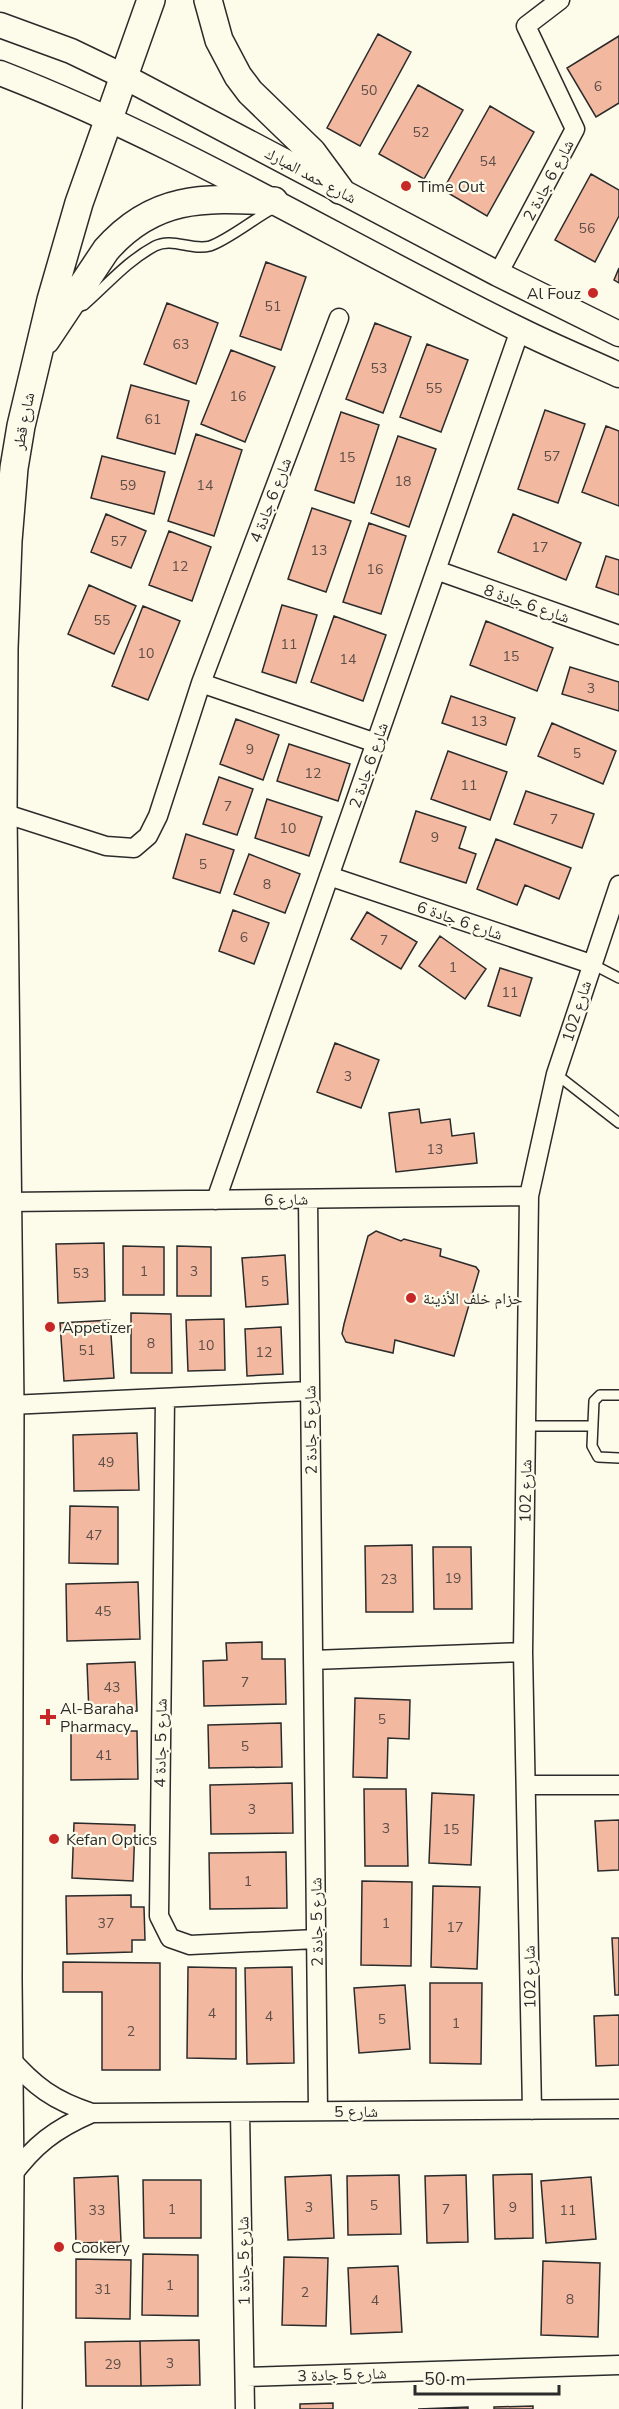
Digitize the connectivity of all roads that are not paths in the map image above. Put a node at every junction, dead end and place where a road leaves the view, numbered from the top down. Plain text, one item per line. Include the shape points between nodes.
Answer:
1 (151, 0) edge
2 (208, 0) edge
3 (560, 0) edge
4 (0, 25) edge
5 (0, 73) edge
6 (123, 76) junction
7 (109, 118) junction
8 (340, 190) junction
9 (278, 202) junction
10 (498, 274) junction
11 (69, 308) junction
12 (339, 318) dead end
13 (520, 330) junction
14 (619, 333) edge
15 (39, 351) junction
16 (619, 375) edge
17 (436, 570) junction
18 (619, 635) edge
19 (201, 683) junction
20 (376, 743) junction
21 (3, 813) junction
22 (329, 876) junction
23 (619, 885) edge
24 (591, 964) junction
25 (619, 978) edge
26 (556, 1074) junction
27 (619, 1123) edge
28 (529, 1196) junction
29 (308, 1199) junction
30 (216, 1200) junction
31 (7, 1202) junction
32 (310, 1391) junction
33 (619, 1395) edge
34 (165, 1398) junction
35 (10, 1405) junction
36 (526, 1425) junction
37 (592, 1426) junction
38 (619, 1458) edge
39 (523, 1652) junction
40 (313, 1660) junction
41 (4, 1725) edge
42 (526, 1785) junction
43 (619, 1785) edge
44 (0, 1820) edge
45 (9, 1890) junction
46 (316, 1939) junction
47 (8, 2056) junction
48 (619, 2109) edge
49 (532, 2110) junction
50 (318, 2111) junction
51 (240, 2112) junction
52 (92, 2113) junction
53 (10, 2178) junction
54 (4, 2310) edge
55 (619, 2365) edge
56 (0, 2372) edge
57 (245, 2377) junction
58 (7, 2409) edge
59 (245, 2409) edge

1 - 6 main road, شارع قطر
2 - 8 main road via 219,40 238,76 312,152
3 - 10 street, شارع 6 جادة 2 via 526,26 575,129
4 - 6 main road, شارع حمد المبارك via 71,51
5 - 7 main road
6 - 7 main road, شارع قطر
6 - 8 main road, شارع حمد المبارك
7 - 9 main road
7 - 15 main road, شارع قطر via 79,203
8 - 10 main road, شارع حمد المبارك
9 - 11 lane via 209,246 156,245 84,305
9 - 11 main road via 200,199 156,211 111,244
9 - 13 main road
10 - 14 main road, شارع حمد المبارك
11 - 15 main road
12 - 19 street, شارع 6 جادة 4
13 - 16 main road
13 - 17 street, شارع 6 جادة 2
15 - 21 main road, شارع قطر via 14,468 8,541
17 - 18 street, شارع 6 جادة 8
17 - 20 street, شارع 6 جادة 2
19 - 20 street
19 - 21 street, شارع 6 جادة 4 via 158,816 148,836 134,848 106,846
20 - 22 street, شارع 6 جادة 2
21 - 31 main road, شارع قطر
22 - 24 street, شارع 6 جادة 6
22 - 30 street, شارع 6 جادة 2
23 - 24 street, شارع 102
24 - 25 lane
24 - 26 street, شارع 102
26 - 27 lane
26 - 28 street, شارع 102
28 - 29 street, شارع 6
28 - 36 street, شارع 102
29 - 30 street, شارع 6
29 - 32 street, شارع 5 جادة 2
30 - 31 street, شارع 6
31 - 35 main road, شارع قطر
32 - 34 street
32 - 40 street, شارع 5 جادة 2
33 - 37 lane via 596,1397
34 - 35 street
34 - 46 street, شارع 5 جادة 4 via 159,1916 170,1938 190,1945
35 - 41 main road, شارع قطر
36 - 37 lane
36 - 39 street, شارع 102
37 - 38 lane via 595,1454
39 - 40 street
39 - 42 street, شارع 102
40 - 46 street, شارع 5 جادة 2
41 - 45 main road, شارع قطر
42 - 43 street
42 - 49 street, شارع 102
44 - 45 main road
45 - 47 main road, شارع قطر
46 - 50 street, شارع 5 جادة 2
47 - 52 street, شارع 5 via 45,2092
47 - 53 main road, شارع قطر
48 - 49 street, شارع 5
49 - 50 street, شارع 5
50 - 51 street, شارع 5
51 - 52 street, شارع 5
51 - 57 street, شارع 5 جادة 1
52 - 53 street, شارع 5 via 45,2139
53 - 54 main road, شارع قطر
54 - 58 main road, شارع قطر
55 - 57 street, شارع 5 جادة 3
56 - 58 main road
57 - 59 street, شارع 5 جادة 1

